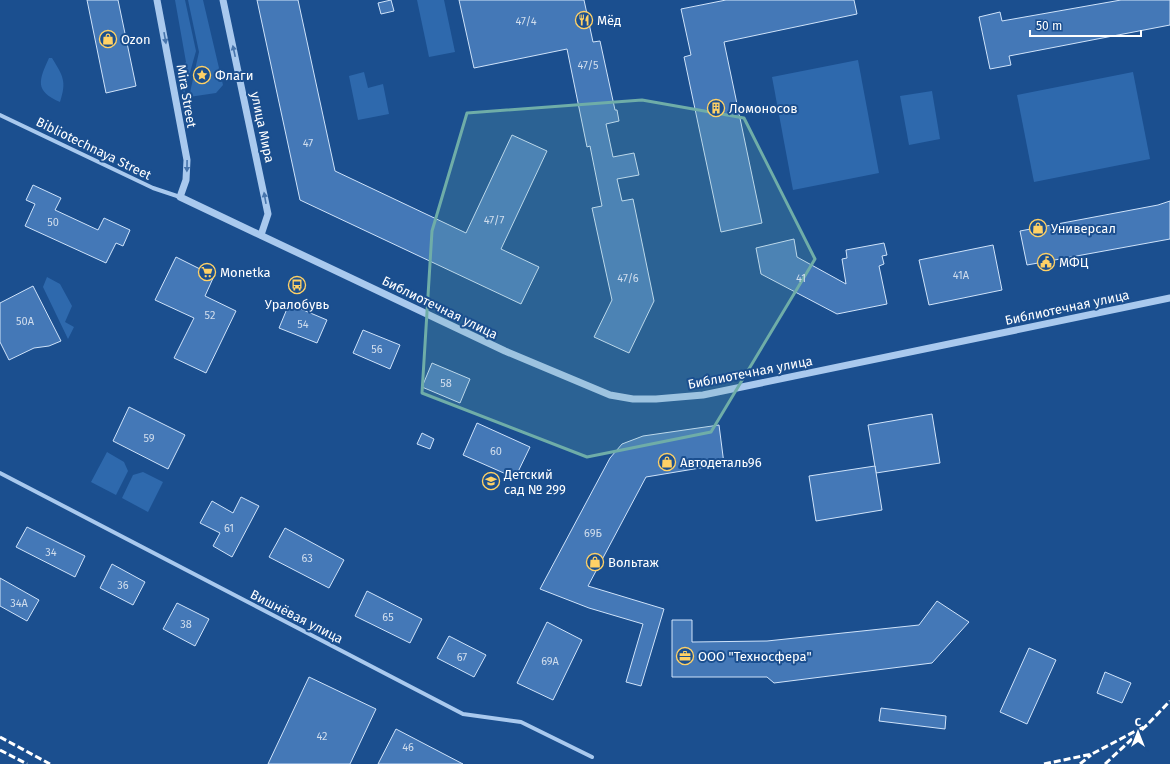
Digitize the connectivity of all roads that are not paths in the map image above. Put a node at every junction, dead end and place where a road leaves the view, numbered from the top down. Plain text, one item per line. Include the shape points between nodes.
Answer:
1 (157, 0) edge
2 (223, 0) edge
3 (0, 115) edge
4 (180, 197) junction
5 (261, 235) junction
6 (1170, 298) edge
7 (0, 473) edge
8 (592, 757) dead end

1 -> 4 street, Mira Street via 187,160 186,180
5 -> 2 street, улица Мира via 268,214
3 - 4 street, Bibliotechnaya Street via 153,188
4 - 5 street, Библиотечная улица
5 - 6 street, Библиотечная улица via 505,351 610,395 633,399 703,395
7 - 8 street, Вишнёвая улица via 463,714 522,722

